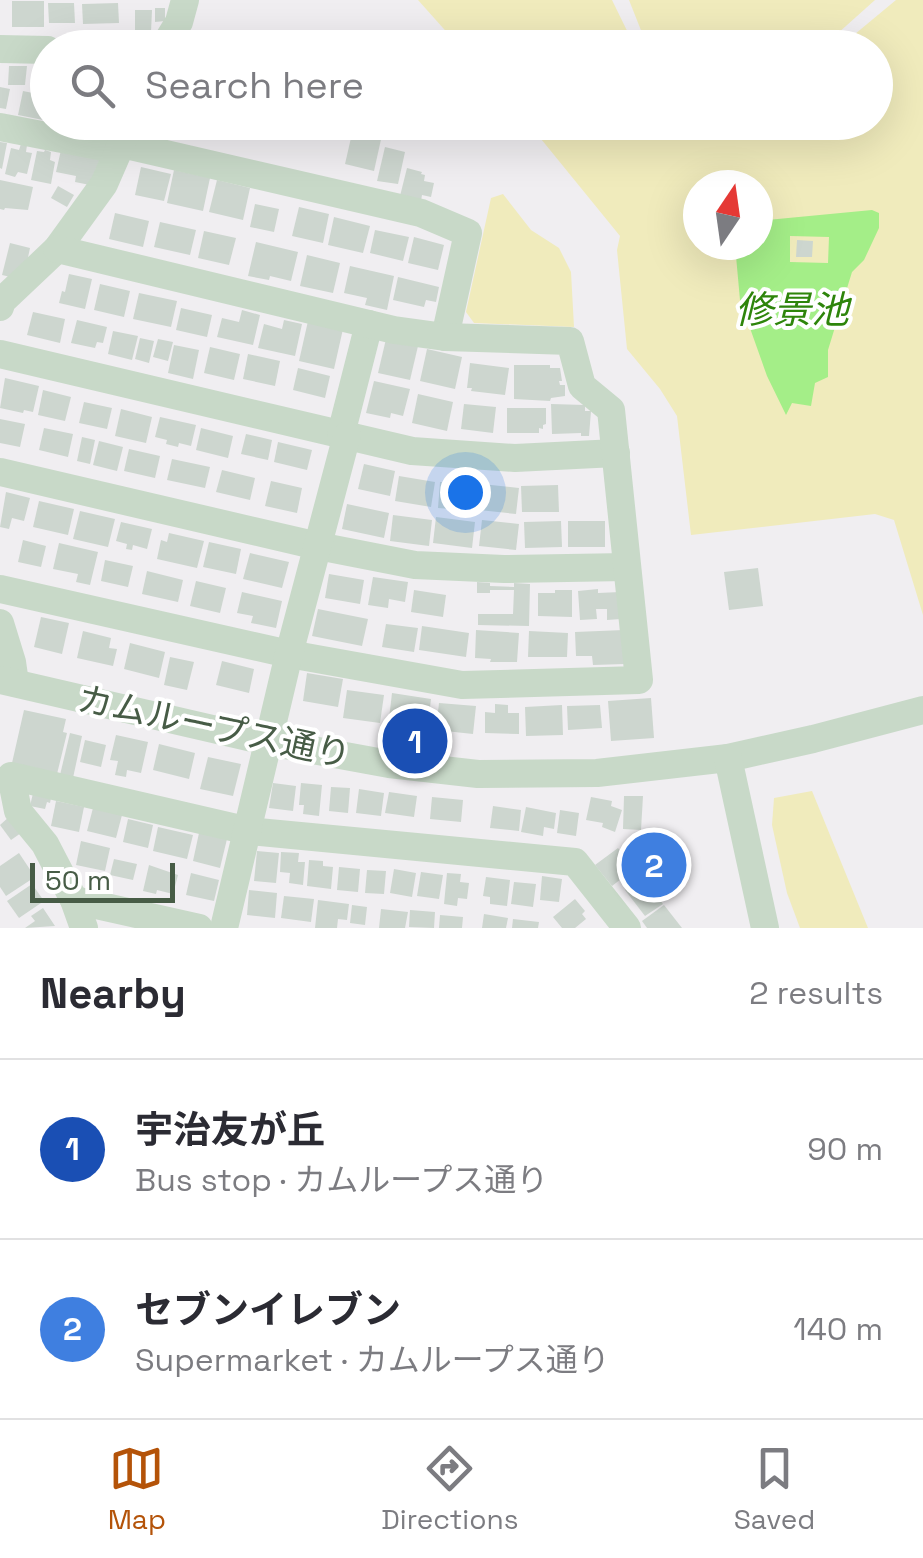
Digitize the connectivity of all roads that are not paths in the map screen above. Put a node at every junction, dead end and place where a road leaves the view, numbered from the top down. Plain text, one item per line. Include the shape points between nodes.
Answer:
1 (185, 0) edge
2 (174, 30) edge
3 (0, 50) edge
4 (30, 50) edge
5 (0, 127) edge
6 (30, 130) edge
7 (124, 140) edge
8 (128, 140) edge
9 (57, 250) junction
10 (0, 307) edge
11 (370, 324) junction
12 (445, 337) junction
13 (0, 354) edge
14 (344, 434) junction
15 (616, 453) junction
16 (0, 472) edge
17 (318, 546) junction
18 (627, 567) junction
19 (0, 589) edge
20 (0, 623) edge
21 (289, 654) junction
22 (8, 681) edge
23 (923, 710) edge
24 (269, 742) junction
25 (728, 758) junction
26 (249, 831) junction
27 (74, 900) junction
28 (84, 928) edge
29 (198, 928) edge
30 (224, 928) edge
31 (628, 928) edge
32 (765, 928) edge

1 - 2 street
3 - 4 street
5 - 6 street
7 - 9 street via 104,184
8 - 12 street via 422,213 468,232
9 - 10 street
9 - 11 street
11 - 12 street
11 - 14 street
12 - 15 street via 570,342 582,386 611,410
13 - 14 street
14 - 15 street via 412,450 515,458
14 - 17 street
15 - 18 street
16 - 17 street
17 - 18 street via 415,565
17 - 21 street
18 - 21 street via 638,680 462,685
19 - 21 street
20 - 22 street via 12,662
21 - 24 street
22 - 24 street, カムループス通り
23 - 25 street, カムループス通り
24 - 25 street, カムループス通り via 478,774 597,773
24 - 26 street
25 - 32 street
26 - 27 street via 11,776 18,811 45,844
26 - 30 street
26 - 31 street via 576,862
27 - 28 street
27 - 29 street

